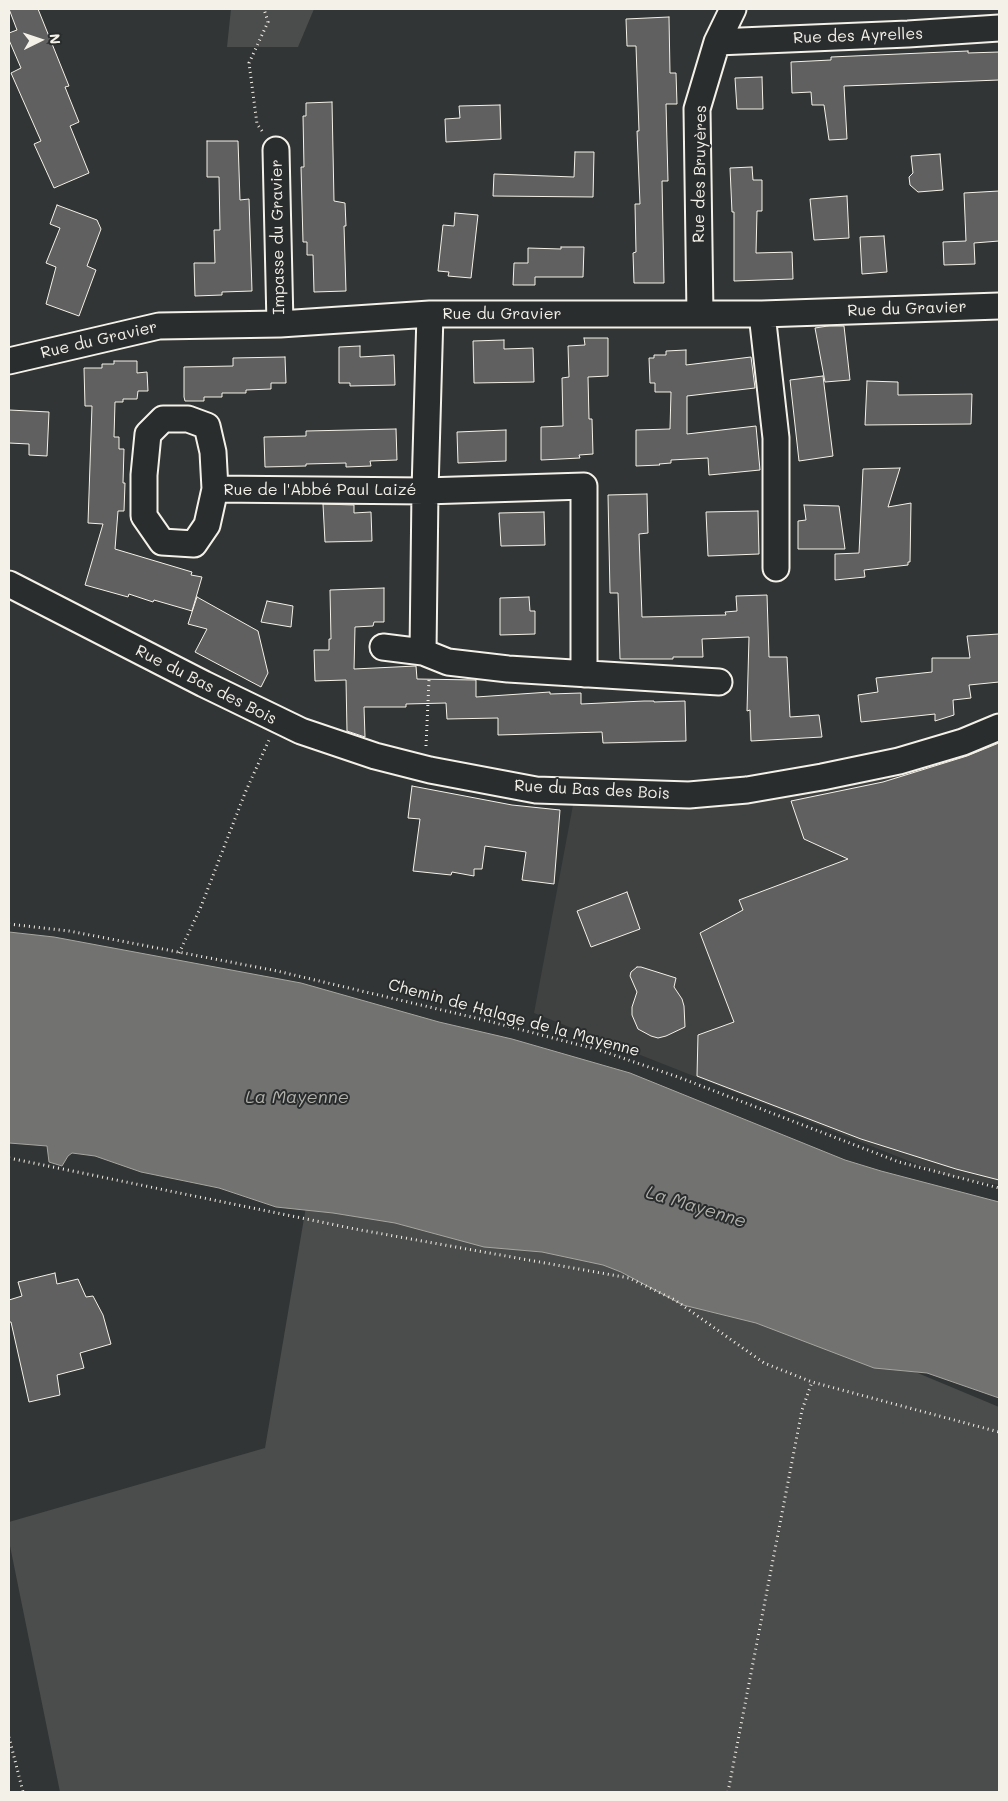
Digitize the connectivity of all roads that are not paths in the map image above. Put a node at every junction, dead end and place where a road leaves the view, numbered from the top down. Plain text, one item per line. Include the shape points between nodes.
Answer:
1 (733, 9) edge
2 (999, 28) edge
3 (717, 42) junction
4 (276, 150) road end
5 (999, 306) edge
6 (430, 314) junction
7 (700, 314) junction
8 (762, 314) junction
9 (280, 324) junction
10 (9, 360) edge
11 (215, 489) junction
12 (425, 491) junction
13 (776, 568) dead end
14 (9, 584) edge
15 (383, 646) dead end
16 (426, 653) junction
17 (584, 674) junction
18 (719, 682) dead end
19 (999, 727) edge

1 - 3 street, Rue des Bruyères
2 - 3 street, Rue des Ayrelles
3 - 7 street, Rue des Bruyères via 697,109
4 - 9 street, Impasse du Gravier
5 - 8 street, Rue du Gravier
6 - 7 street, Rue du Gravier
6 - 9 street, Rue du Gravier
6 - 12 street, Rue de l'Abbé Paul Laizé
7 - 8 street, Rue du Gravier
8 - 13 street via 776,438
9 - 10 street, Rue du Gravier via 159,326
11 - 11 street, Rue de l'Abbé Paul Laizé via 207,525 194,544 162,542 144,516 144,475 148,434 163,419 188,419 207,426 213,452
11 - 12 street, Rue de l'Abbé Paul Laizé
12 - 16 street, Rue de l'Abbé Paul Laizé
12 - 17 street, Rue de l'Abbé Paul Laizé via 584,486
14 - 19 street, Rue du Bas des Bois via 301,731 425,769 536,790 690,795 755,789 899,762
15 - 16 street
16 - 17 street via 448,662
17 - 18 street

